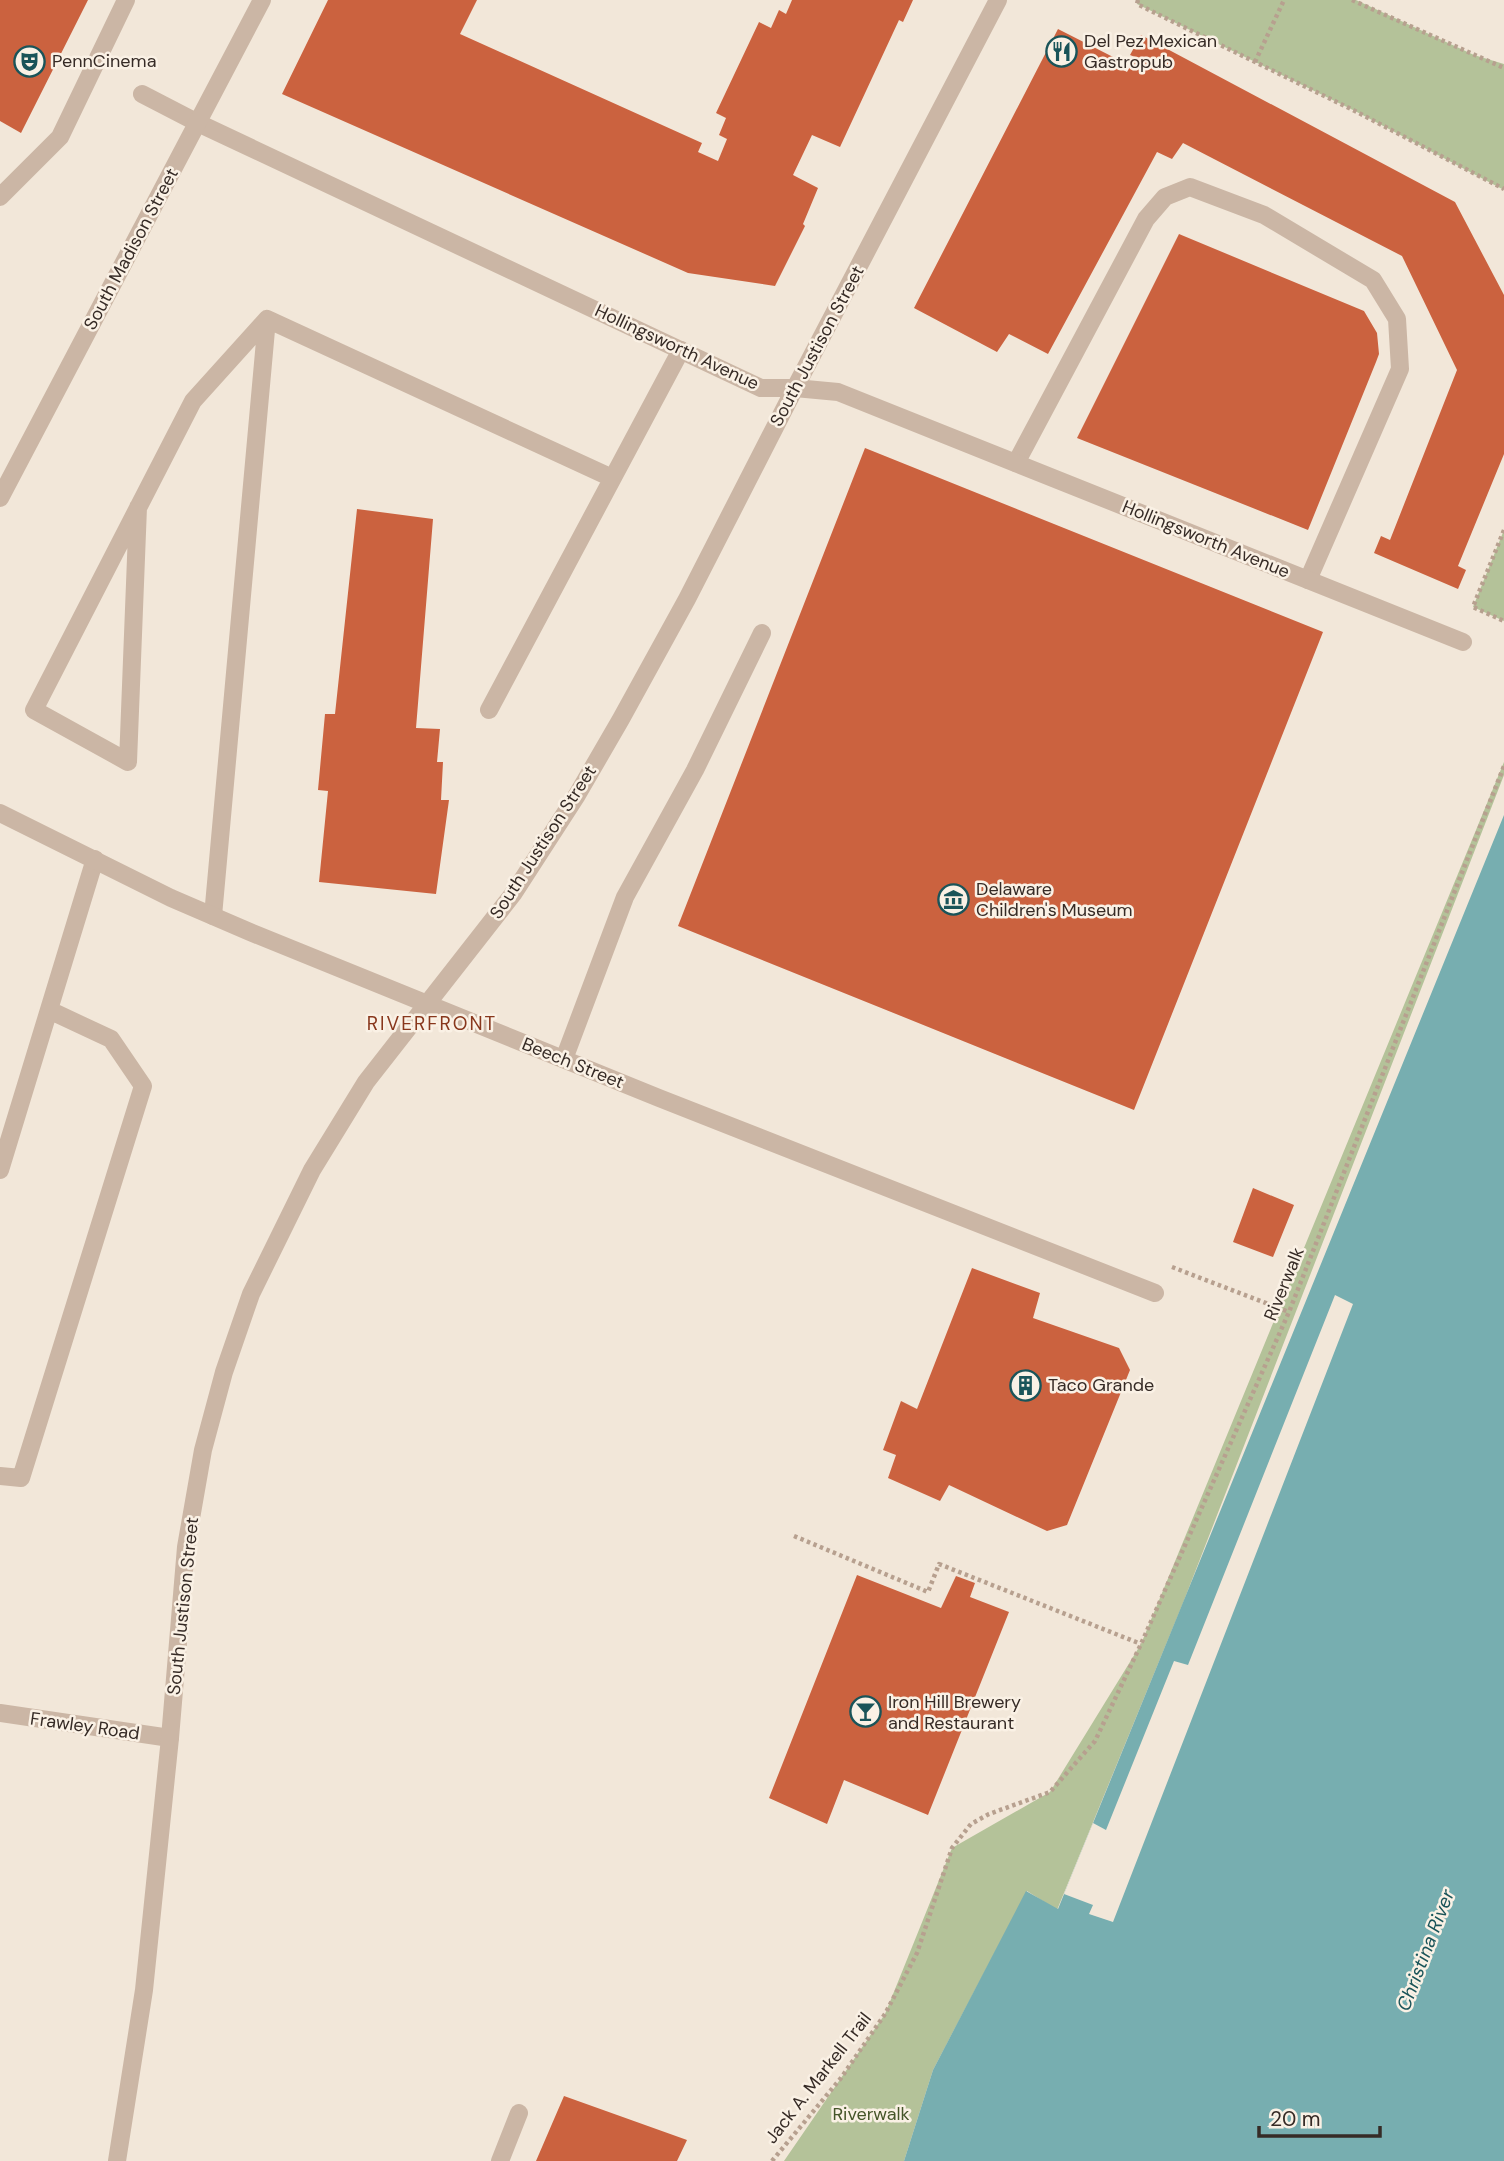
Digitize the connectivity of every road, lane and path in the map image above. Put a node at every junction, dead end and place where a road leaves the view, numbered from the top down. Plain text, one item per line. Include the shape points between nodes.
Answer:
1 (126, 0) edge
2 (262, 0) edge
3 (998, 0) edge
4 (1138, 0) edge
5 (1284, 0) edge
6 (1352, 0) edge
7 (1255, 62) junction
8 (1504, 68) edge
9 (142, 94) dead end
10 (198, 123) junction
11 (1504, 189) edge
12 (0, 198) edge
13 (267, 319) junction
14 (681, 350) junction
15 (795, 388) junction
16 (1016, 463) junction
17 (612, 478) junction
18 (0, 498) edge
19 (138, 507) junction
20 (1504, 530) edge
21 (1308, 580) junction
22 (1504, 621) edge
23 (762, 633) dead end
24 (1463, 642) dead end
25 (489, 710) dead end
26 (1504, 766) edge
27 (0, 813) edge
28 (95, 859) junction
29 (213, 916) junction
30 (426, 1004) junction
31 (49, 1010) junction
32 (564, 1059) junction
33 (0, 1170) edge
34 (1155, 1293) joint
35 (1289, 1312) junction
36 (0, 1476) edge
37 (794, 1536) dead end
38 (1141, 1644) junction
39 (0, 1713) edge
40 (170, 1738) junction
41 (1050, 1792) joint
42 (519, 2113) dead end
43 (117, 2161) edge
44 (500, 2161) edge
45 (772, 2161) edge

1 - 12 street via 60,137
2 - 10 street, South Madison Street
3 - 15 street, South Justison Street
4 - 7 path via 1137,4
5 - 7 path
6 - 8 path
7 - 11 path
9 - 10 street, Hollingsworth Avenue
10 - 14 street, Hollingsworth Avenue
10 - 18 street, South Madison Street
13 - 17 street
13 - 19 street via 193,401
13 - 29 street
14 - 15 street, Hollingsworth Avenue via 761,388
14 - 17 street
15 - 16 street, Hollingsworth Avenue via 838,392
15 - 30 street, South Justison Street via 687,599 577,795 513,894
16 - 21 street, Hollingsworth Avenue
16 - 21 street via 1146,219 1165,197 1189,187 1264,215 1373,280 1398,319 1399,369
17 - 25 street
19 - 19 street via 34,710 128,762 131,682
20 - 22 path via 1473,607
21 - 24 street, Hollingsworth Avenue
23 - 32 street via 695,770 625,897
26 - 35 path, Riverwalk
27 - 28 street, Beech Street
28 - 29 street, Beech Street
28 - 31 street
29 - 30 street, Beech Street
30 - 32 street, Beech Street
30 - 40 street, South Justison Street via 366,1082 312,1170 251,1294 203,1450 186,1547
31 - 33 street
31 - 36 street via 111,1039 143,1086 21,1478
32 - 34 street, Beech Street
34 - 35 path via 1167,1265
35 - 38 path, Riverwalk
37 - 38 path via 928,1592 939,1564
38 - 41 path, Riverwalk via 1095,1741
39 - 40 street, Frawley Road
40 - 43 street, South Justison Street via 144,1990
41 - 45 path, Jack A. Markell Trail via 971,1824 952,1848 917,1953 885,2014 841,2078
42 - 44 street

